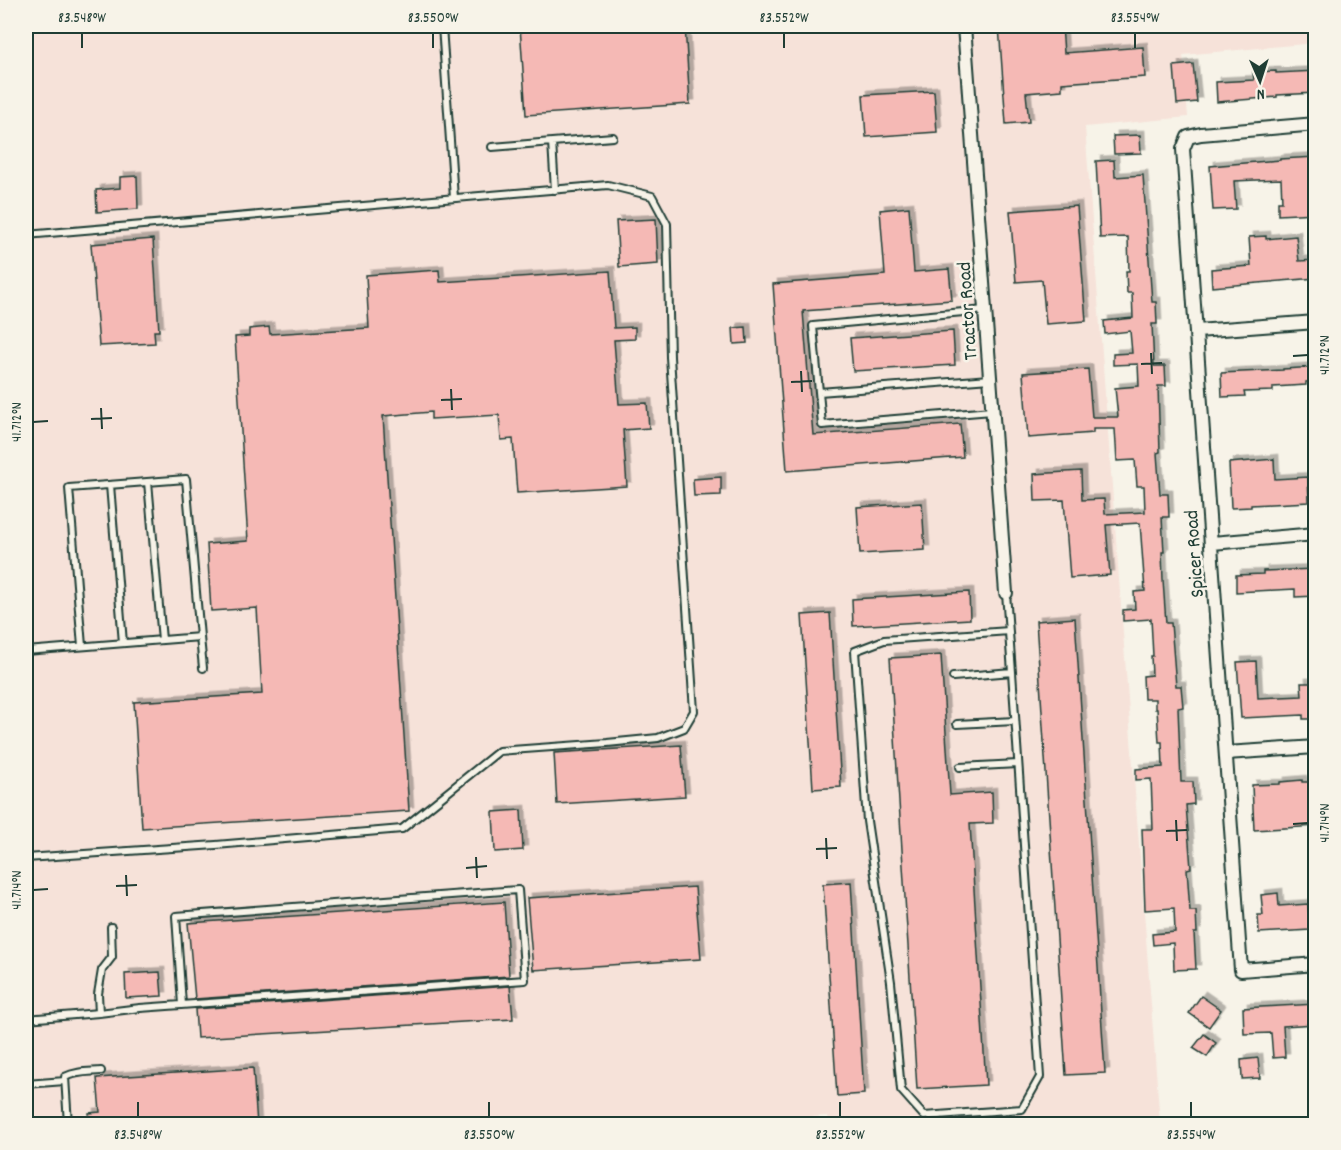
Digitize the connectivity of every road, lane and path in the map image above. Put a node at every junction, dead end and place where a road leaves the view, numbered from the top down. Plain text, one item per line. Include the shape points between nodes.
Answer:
1 (442, 26) edge
2 (964, 26) edge
3 (1316, 124) edge
4 (613, 137) dead end
5 (552, 142) junction
6 (492, 147) dead end
7 (555, 190) junction
8 (454, 198) junction
9 (26, 235) edge
10 (985, 310) junction
11 (1316, 322) edge
12 (1197, 331) junction
13 (990, 379) junction
14 (819, 392) junction
15 (993, 411) junction
16 (148, 482) junction
17 (110, 485) junction
18 (1316, 534) edge
19 (1212, 543) junction
20 (1006, 593) joint
21 (1009, 631) junction
22 (200, 636) junction
23 (162, 640) junction
24 (123, 643) junction
25 (82, 646) junction
26 (26, 651) edge
27 (203, 668) dead end
28 (1012, 672) junction
29 (953, 677) dead end
30 (1015, 720) junction
31 (957, 724) dead end
32 (1316, 747) edge
33 (1226, 753) junction
34 (1018, 764) junction
35 (960, 767) dead end
36 (26, 858) edge
37 (111, 927) dead end
38 (1316, 964) edge
39 (182, 1005) junction
40 (99, 1013) junction
41 (26, 1019) edge
42 (101, 1071) dead end
43 (65, 1081) junction
44 (26, 1084) edge
45 (68, 1125) edge

1 - 8 lane
2 - 10 street, Tractor Road
3 - 12 street, Spicer Road via 1188,137 1183,149
4 - 5 lane
5 - 6 lane
5 - 7 lane
7 - 8 lane
7 - 36 lane via 608,185 652,196 667,224 670,357 694,711 684,728 658,738 499,751 402,829
8 - 9 lane
10 - 13 street, Tractor Road
10 - 14 lane via 813,326
11 - 12 street
12 - 19 street, Spicer Road
13 - 14 lane
13 - 15 street, Tractor Road
14 - 15 lane via 822,424
15 - 20 street, Tractor Road
16 - 17 lane
16 - 22 lane via 186,479
16 - 23 lane
17 - 24 lane
17 - 25 lane via 69,488
18 - 19 street
19 - 33 street, Spicer Road
20 - 21 lane
21 - 28 lane
21 - 34 lane via 884,640 855,651 867,821 891,982 901,1089 924,1116 1022,1109 1040,1077
22 - 23 lane
22 - 27 lane
23 - 24 lane
24 - 25 lane
25 - 26 lane
28 - 29 lane
28 - 30 lane
30 - 31 lane
30 - 34 lane
32 - 33 street
33 - 38 street, Spicer Road via 1241,970
34 - 35 lane
37 - 40 lane via 112,957 102,970
39 - 39 lane via 525,980 518,890 176,916
39 - 40 lane
40 - 41 lane
42 - 43 lane via 71,1074
43 - 44 lane
43 - 45 lane

